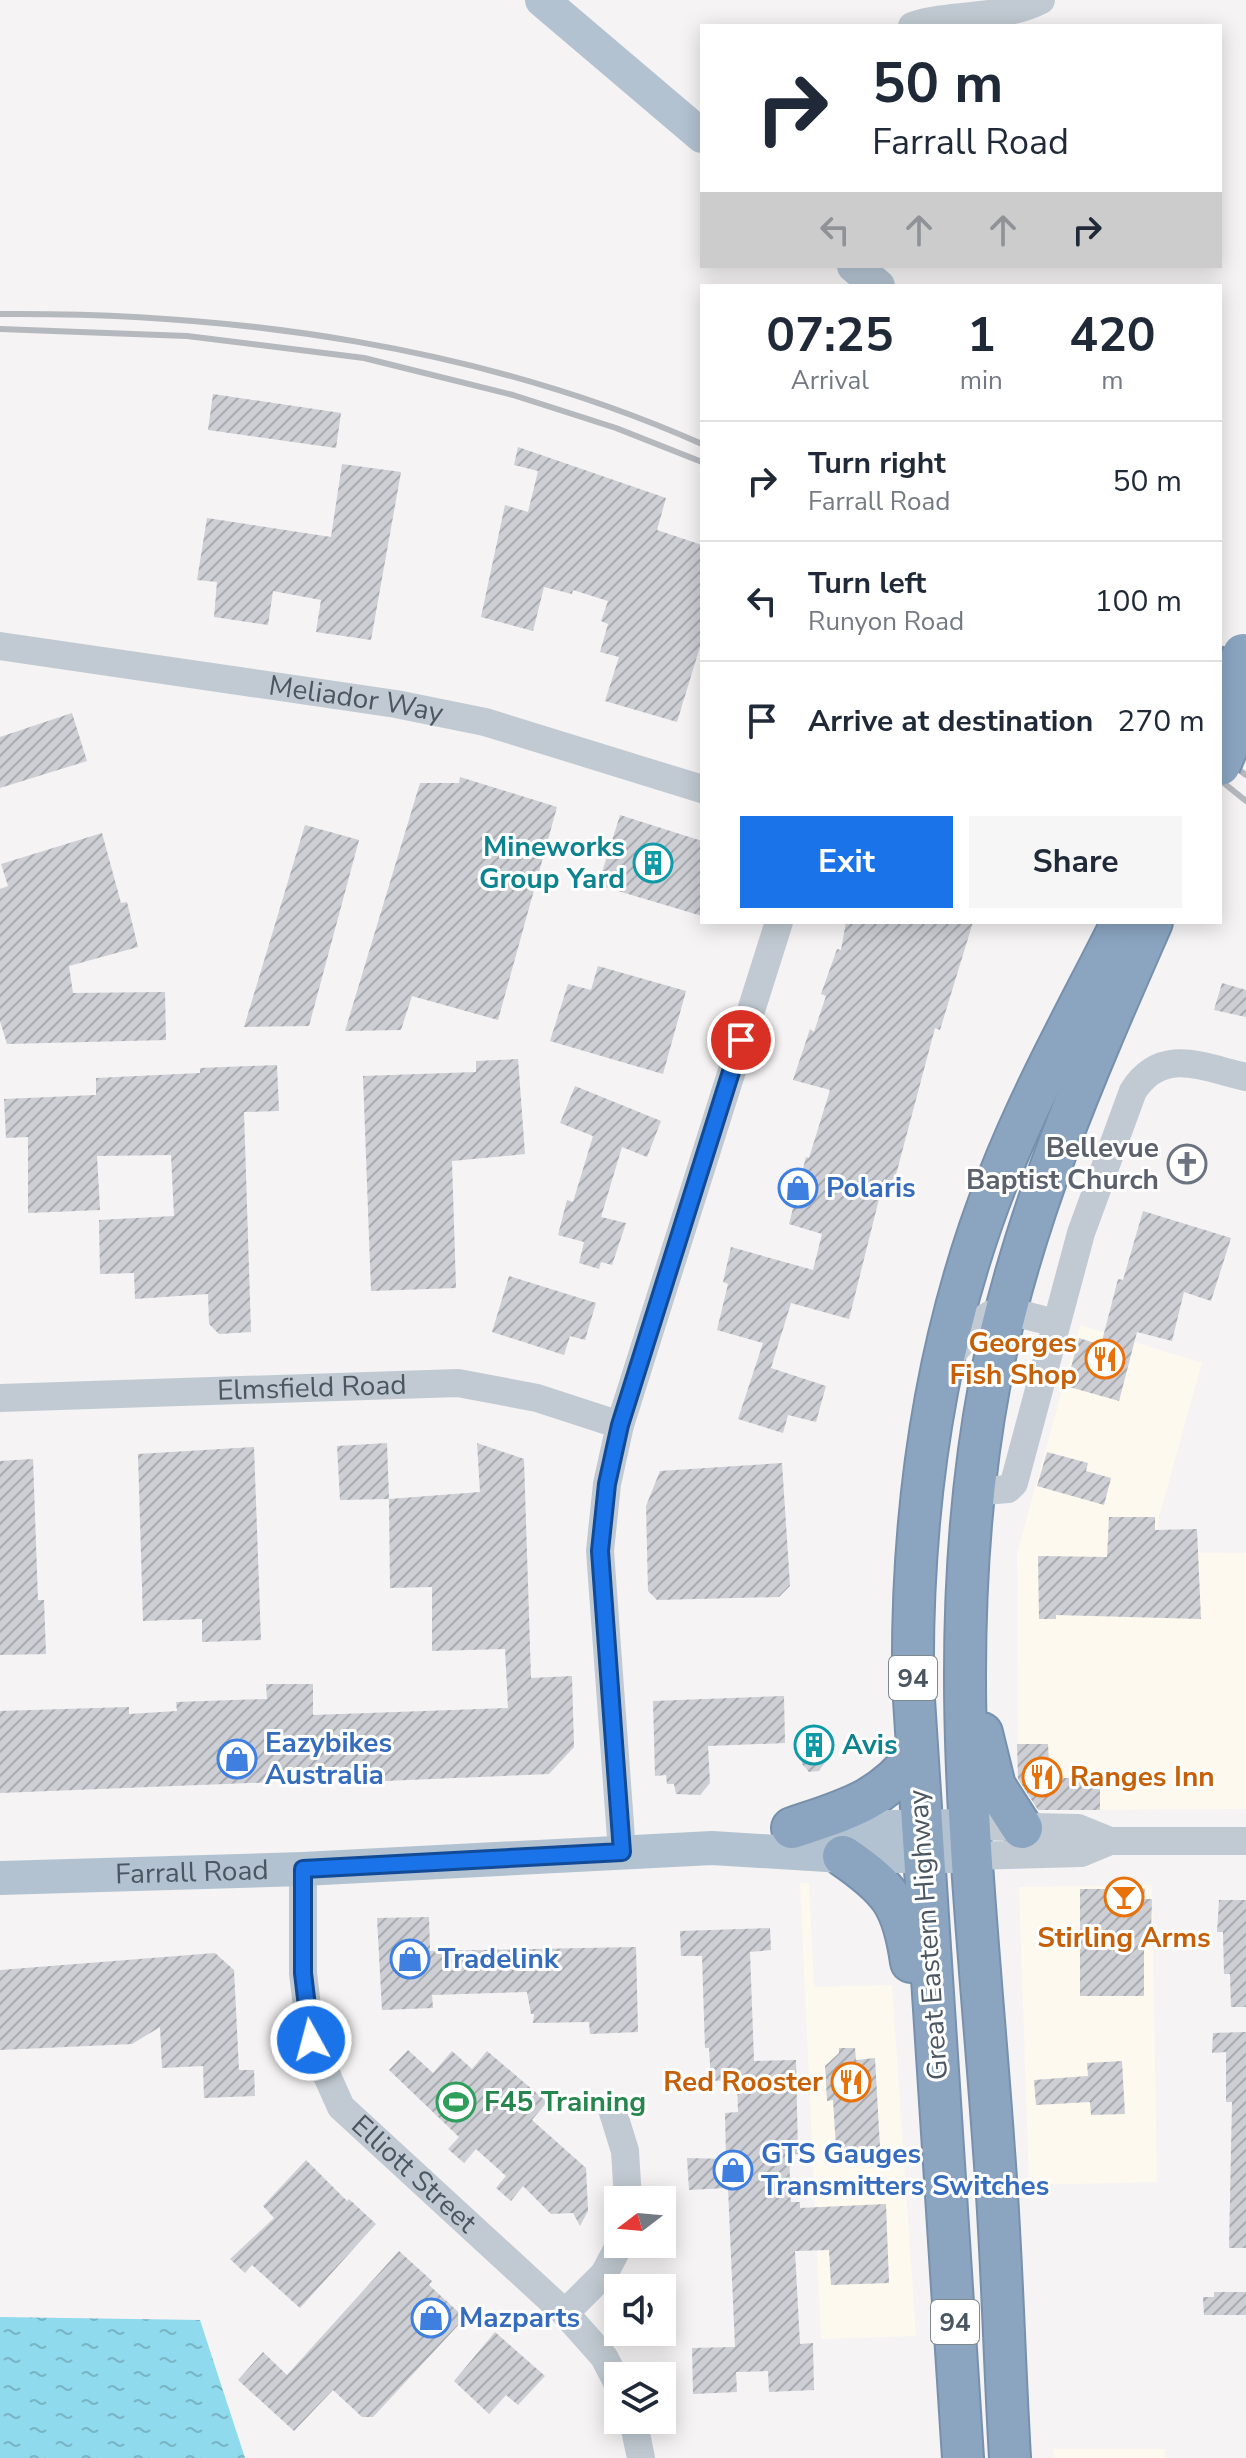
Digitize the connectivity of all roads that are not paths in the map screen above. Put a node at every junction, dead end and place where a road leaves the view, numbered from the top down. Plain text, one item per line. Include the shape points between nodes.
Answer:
1 (542, 0) edge
2 (1041, 0) edge
3 (918, 24) edge
4 (700, 134) edge
5 (856, 268) edge
6 (876, 284) edge
7 (0, 646) edge
8 (1245, 651) edge
9 (1222, 697) edge
10 (1246, 703) edge
11 (1222, 704) edge
12 (1246, 716) edge
13 (1222, 760) edge
14 (700, 788) edge
15 (778, 924) edge
16 (1121, 924) edge
17 (1151, 924) edge
18 (1246, 1077) edge
19 (1006, 1309) junction
20 (1055, 1323) junction
21 (942, 1366) junction
22 (0, 1398) edge
23 (620, 1425) junction
24 (972, 1492) junction
25 (965, 1698) junction
26 (917, 1754) junction
27 (792, 1828) junction
28 (1022, 1828) junction
29 (968, 1841) junction
30 (1110, 1841) junction
31 (1246, 1841) edge
32 (923, 1842) junction
33 (719, 1848) junction
34 (622, 1852) junction
35 (843, 1856) junction
36 (303, 1869) junction
37 (0, 1878) edge
38 (935, 2063) junction
39 (612, 2109) dead end
40 (627, 2186) edge
41 (613, 2258) edge
42 (565, 2313) junction
43 (607, 2362) edge
44 (636, 2434) edge
45 (641, 2458) edge
46 (963, 2458) edge
47 (1010, 2458) edge

1 - 4 main road
2 - 3 street via 1025,8
5 - 6 main road
7 - 14 street, Meliador Way via 485,722
8 - 11 highway, bridge
9 - 12 main road
10 - 13 highway, bridge
15 - 23 street
16 - 21 highway, Great Eastern Highway / 94 via 999,1177 972,1252
17 - 19 highway, Great Eastern Highway / 94 via 1068,1122 1022,1248
18 - 20 street via 1191,1064 1165,1064 1145,1072 1133,1091 1081,1233
19 - 20 street
19 - 21 street via 990,1312
19 - 24 highway, Great Eastern Highway / 94
20 - 24 street via 1014,1483 1008,1489
21 - 26 highway, Great Eastern Highway / 94 via 920,1489 913,1573
22 - 23 street, Elmsfield Road via 458,1383 537,1398
23 - 34 street via 600,1551
24 - 25 highway, Great Eastern Highway / 94
25 - 28 highway via 978,1717 995,1786
25 - 29 highway, Great Eastern Highway / 94
26 - 27 highway via 876,1796
26 - 32 highway, Great Eastern Highway / 94
27 - 32 main road, Farrall Road
27 - 33 main road, Farrall Road
28 - 29 street
28 - 30 street via 1078,1828
29 - 30 street via 1081,1853
29 - 32 main road, Farrall Road
29 - 47 highway, Great Eastern Highway / 94 via 995,2153
30 - 31 street
32 - 35 main road, Farrall Road
32 - 38 highway, Great Eastern Highway / 94
33 - 34 main road, Farrall Road
33 - 35 main road, Farrall Road
34 - 36 main road, Farrall Road
35 - 38 highway via 868,1873 905,1920 916,1997
36 - 37 main road, Farrall Road
36 - 42 street, Elliott Street via 303,1973 311,2040 341,2107
38 - 46 highway, Great Eastern Highway / 94
39 - 40 street via 625,2151
41 - 42 street via 604,2274
42 - 43 street, Elliott Street
44 - 45 street

